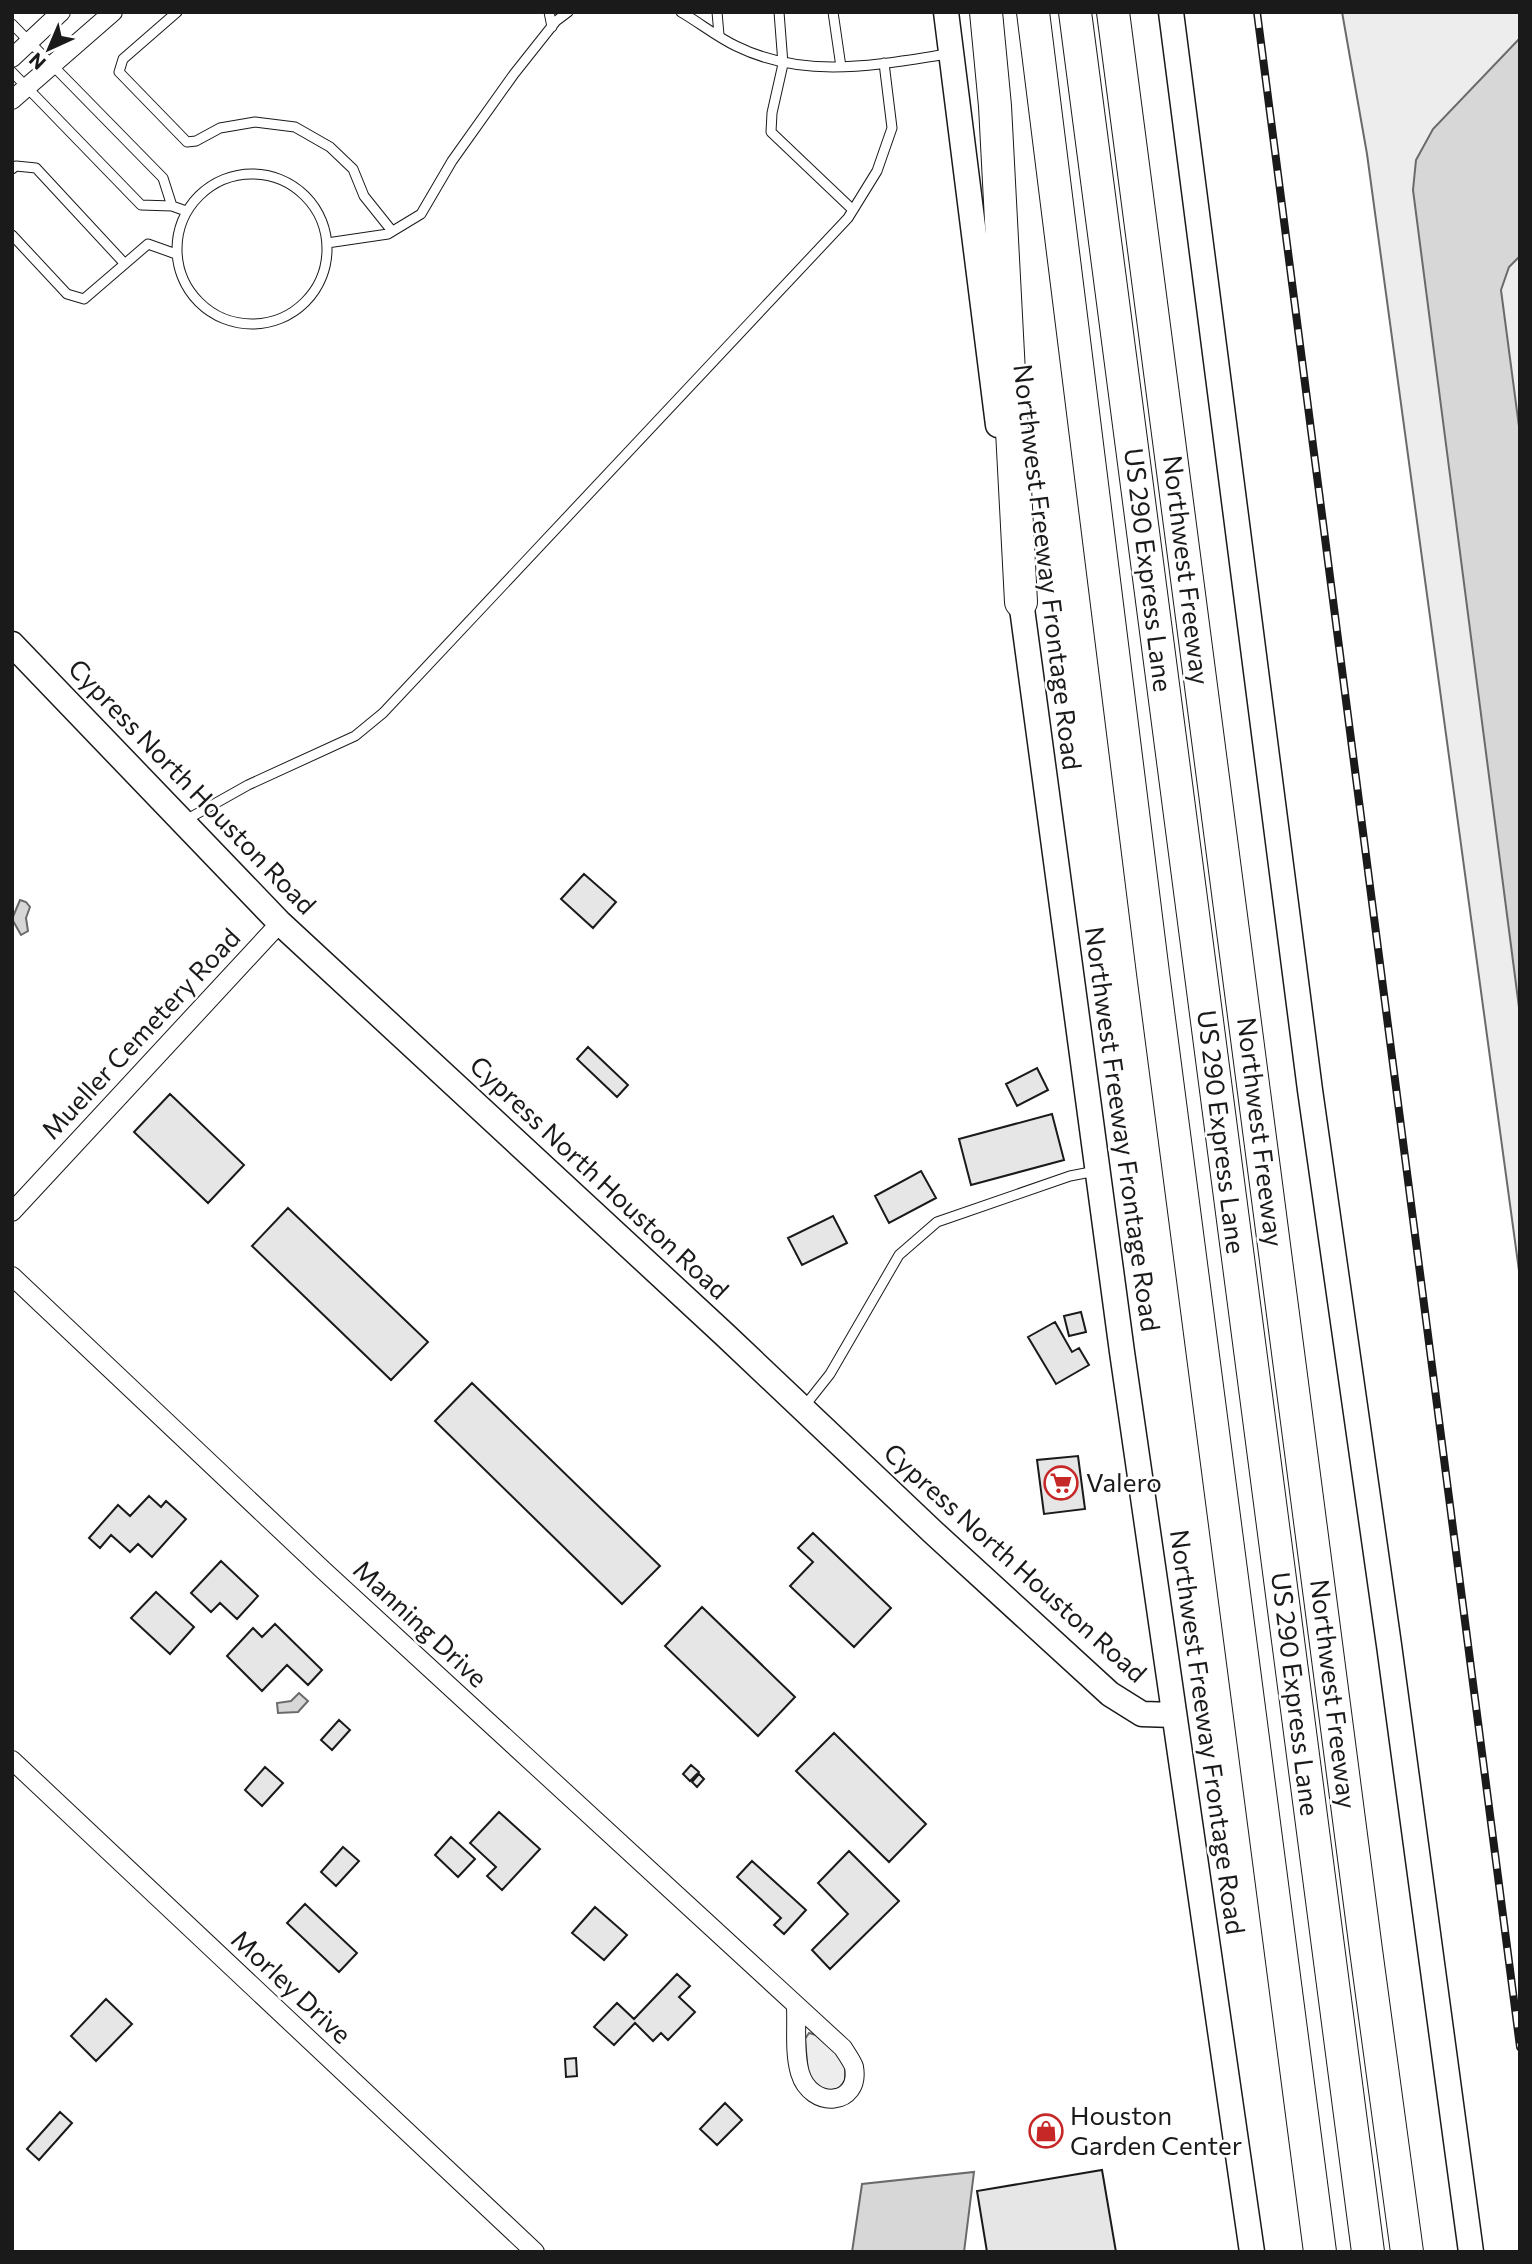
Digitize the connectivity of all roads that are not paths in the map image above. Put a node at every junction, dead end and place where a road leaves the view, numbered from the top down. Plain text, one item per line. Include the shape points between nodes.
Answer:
1 (61, 12) edge
2 (113, 12) edge
3 (177, 12) edge
4 (549, 12) edge
5 (568, 12) edge
6 (681, 12) edge
7 (717, 12) edge
8 (779, 12) edge
9 (833, 12) edge
10 (946, 12) edge
11 (986, 12) edge
12 (1033, 12) edge
13 (1075, 12) edge
14 (1113, 12) edge
15 (1171, 12) edge
16 (12, 24) edge
17 (552, 27) junction
18 (719, 35) junction
19 (30, 42) junction
20 (951, 53) junction
21 (12, 58) edge
22 (884, 63) junction
23 (783, 64) junction
24 (52, 65) junction
25 (841, 67) junction
26 (12, 72) edge
27 (27, 88) junction
28 (12, 100) edge
29 (12, 169) edge
30 (172, 206) junction
31 (853, 210) junction
32 (187, 211) junction
33 (392, 231) junction
34 (12, 235) edge
35 (327, 243) junction
36 (176, 254) junction
37 (125, 264) junction
38 (1021, 602) junction
39 (12, 644) edge
40 (183, 822) junction
41 (280, 923) junction
42 (1098, 1171) junction
43 (12, 1212) edge
44 (12, 1276) edge
45 (803, 1409) junction
46 (1174, 1714) junction
47 (12, 1760) edge
48 (796, 2007) junction
49 (535, 2252) edge
50 (1252, 2252) edge
51 (1320, 2252) edge
52 (1368, 2252) edge
53 (1408, 2252) edge
54 (1471, 2252) edge

1 - 19 street
2 - 24 street
3 - 33 lane via 123,59 119,72 187,142 220,128 255,122 295,127 330,147 353,169 364,196
4 - 17 lane
5 - 17 lane
6 - 18 lane
7 - 18 lane
8 - 23 lane
9 - 25 lane
10 - 20 main road, Northwest Freeway Frontage Road
11 - 38 highway
12 - 51 highway via 1156,1000
13 - 52 highway, US 290 Express Lane
14 - 53 highway, Northwest Freeway
15 - 54 main road via 1310,1090
16 - 19 lane
17 - 33 lane via 456,155 421,214
18 - 23 lane
19 - 21 street
19 - 24 lane
20 - 22 lane
20 - 38 main road, Northwest Freeway Frontage Road
22 - 25 lane
22 - 31 lane via 892,128 877,171
23 - 25 lane
23 - 31 lane via 771,132
24 - 27 street
24 - 30 lane via 163,178
26 - 27 lane
27 - 28 street
27 - 30 lane via 141,205
29 - 37 lane via 36,169
30 - 32 lane
31 - 40 lane via 383,713 355,736 248,785
32 - 35 lane via 206,188 228,177 252,173 277,177 299,189 316,208
32 - 36 lane via 178,229
33 - 35 lane
34 - 37 lane via 67,294 84,299
35 - 36 lane via 321,280 308,300 288,316 264,324 239,323 215,315 196,299 182,278
36 - 37 lane via 148,244
38 - 42 main road, Northwest Freeway Frontage Road
39 - 40 main road, Cypress North Houston Road
40 - 41 main road, Cypress North Houston Road
41 - 43 street, Mueller Cemetery Road
41 - 45 main road, Cypress North Houston Road
42 - 45 lane via 1070,1176 937,1223 899,1255 830,1374
42 - 46 main road, Northwest Freeway Frontage Road
44 - 48 street, Manning Drive
45 - 46 main road, Cypress North Houston Road via 1110,1694 1142,1714
46 - 50 main road, Northwest Freeway Frontage Road
47 - 49 street, Morley Drive
48 - 48 street, Manning Drive via 843,2048 854,2065 853,2084 843,2096 825,2100 811,2092 801,2076

